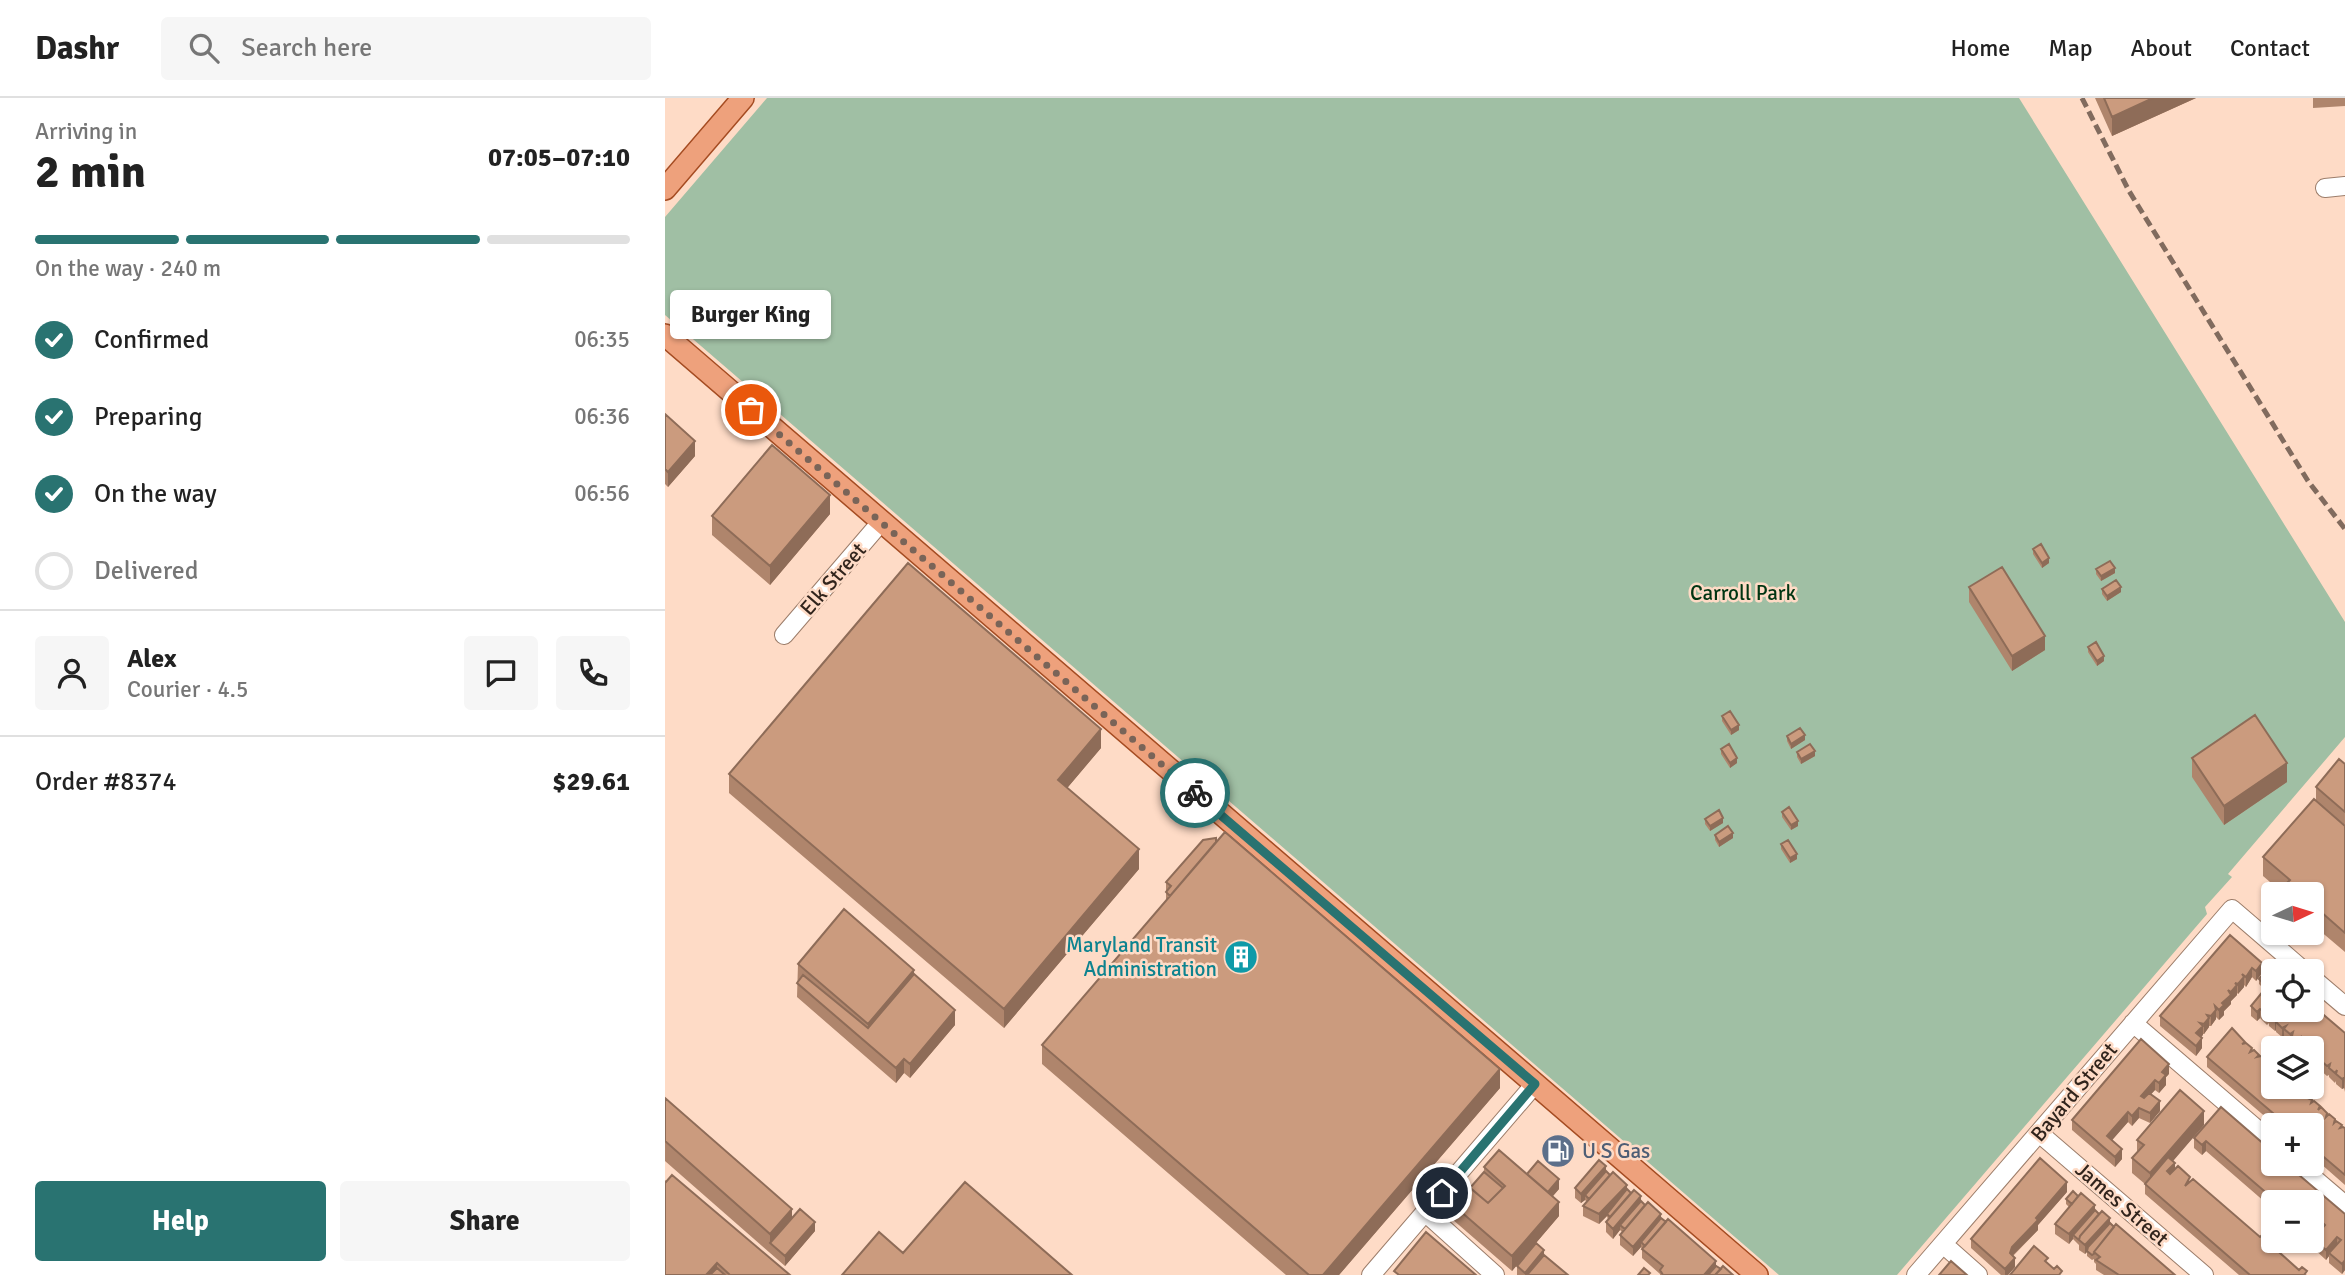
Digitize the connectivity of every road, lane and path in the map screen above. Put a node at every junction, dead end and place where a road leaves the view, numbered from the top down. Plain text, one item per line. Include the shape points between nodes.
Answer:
1 (743, 98) edge
2 (2345, 186) edge
3 (2325, 188) dead end
4 (665, 189) edge
5 (665, 335) edge
6 (881, 523) junction
7 (784, 635) dead end
8 (2290, 959) edge
9 (2324, 988) edge
10 (2345, 1006) edge
11 (2133, 1023) junction
12 (1535, 1084) junction
13 (2039, 1133) junction
14 (2261, 1133) edge
15 (2311, 1176) edge
16 (2345, 1205) edge
17 (1425, 1212) junction
18 (1943, 1244) junction
19 (1371, 1275) edge
20 (1495, 1275) edge
21 (1757, 1275) edge
22 (1916, 1275) edge
23 (1977, 1275) edge
24 (2204, 1275) edge

1 - 4 main road
2 - 3 street
5 - 6 main road
6 - 7 street, Elk Street
6 - 12 main road
8 - 11 street, Bayard Street via 2232,909
9 - 10 street
11 - 13 street, Bayard Street
11 - 14 street
12 - 17 street
12 - 21 main road
13 - 18 street, Bayard Street
13 - 24 street, James Street
15 - 16 street
17 - 19 street
17 - 20 street
18 - 22 street, Bayard Street
18 - 23 street

